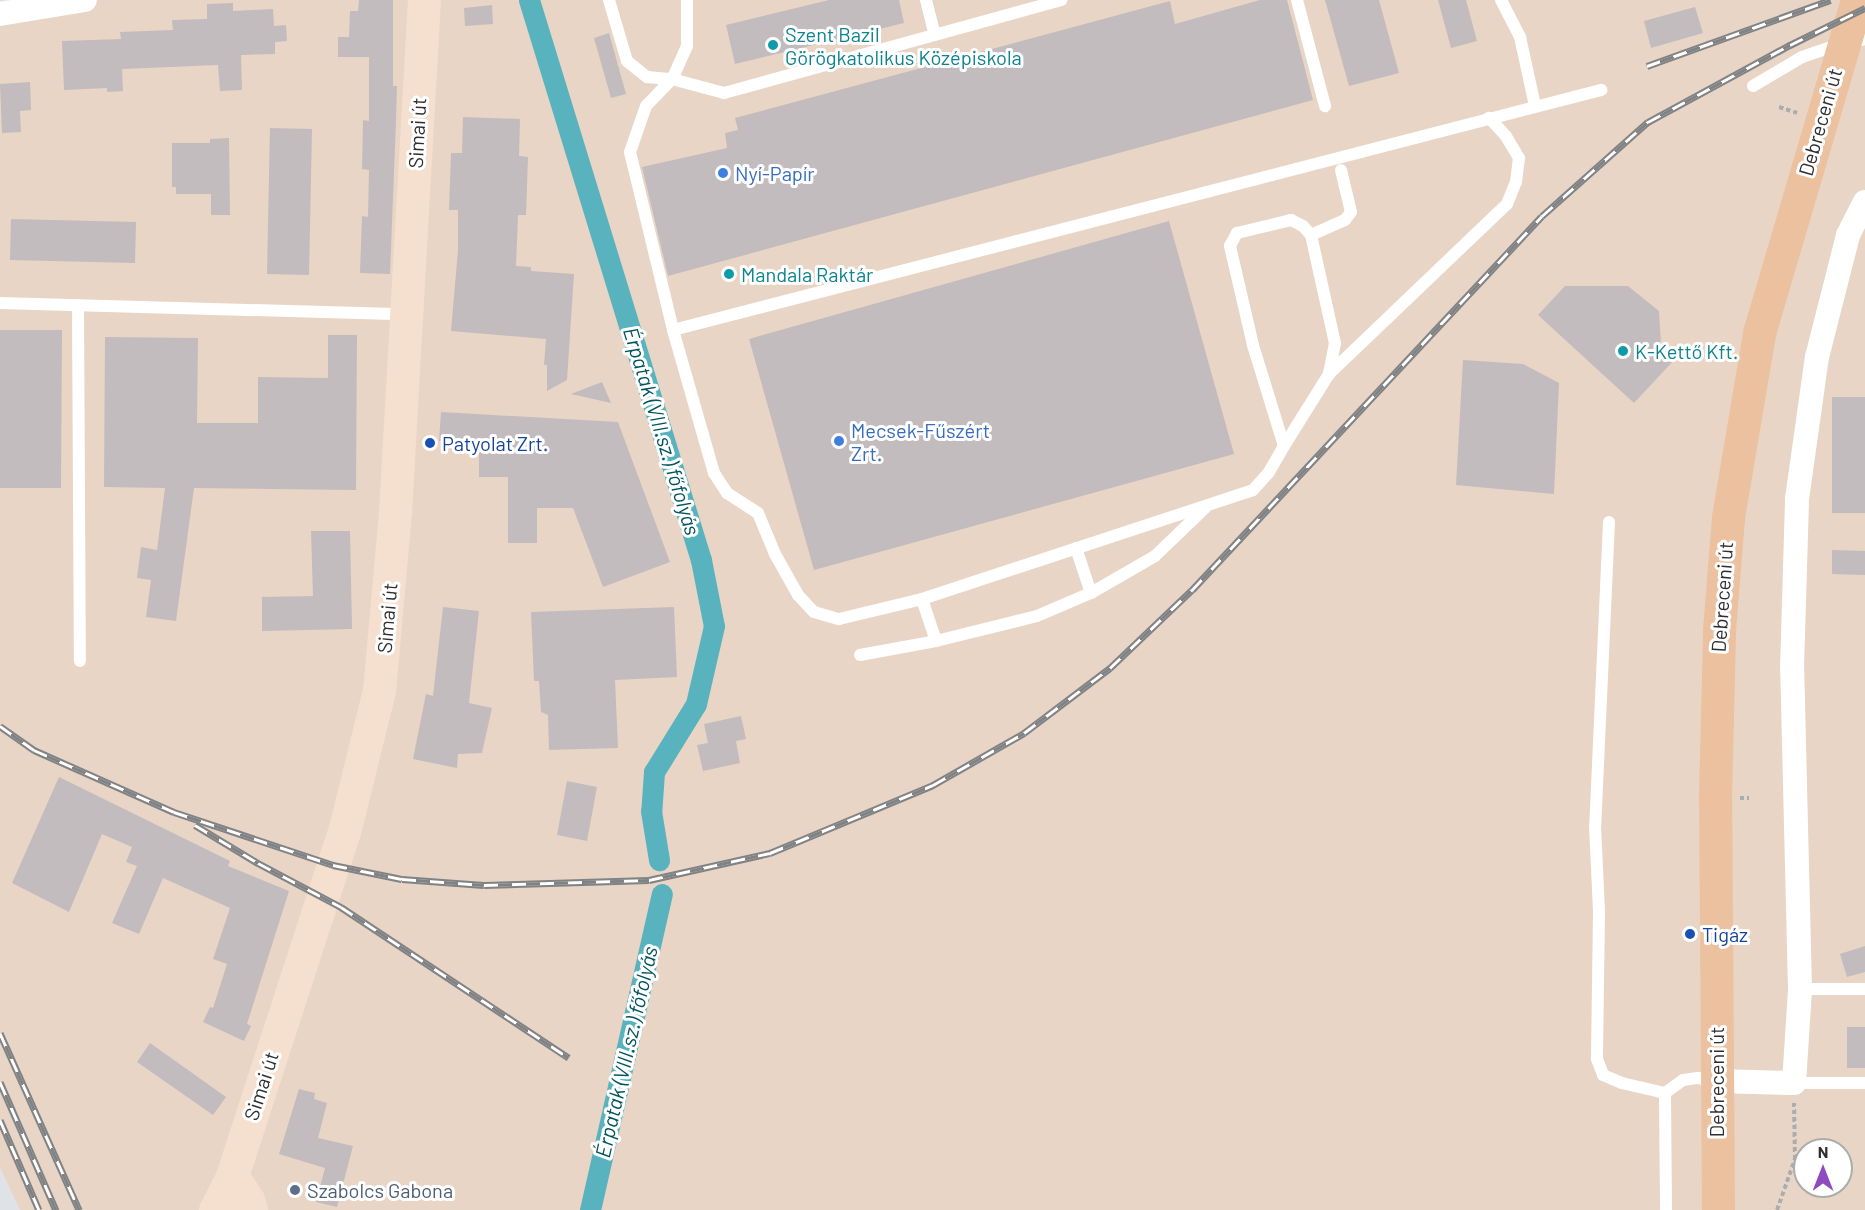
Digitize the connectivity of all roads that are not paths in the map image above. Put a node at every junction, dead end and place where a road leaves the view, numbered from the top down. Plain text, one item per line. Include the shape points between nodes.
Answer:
1 (85, 0) edge
2 (424, 0) edge
3 (609, 0) edge
4 (687, 0) edge
5 (926, 0) edge
6 (1061, 0) edge
7 (1297, 0) edge
8 (1501, 0) edge
9 (1857, 0) edge
10 (0, 14) edge
11 (935, 35) junction
12 (1865, 39) edge
13 (672, 80) junction
14 (1753, 86) dead end
15 (1601, 90) dead end
16 (1325, 106) dead end
17 (1535, 106) junction
18 (1489, 118) junction
19 (1341, 170) dead end
20 (1865, 202) edge
21 (1311, 235) junction
22 (0, 303) edge
23 (78, 305) junction
24 (405, 314) junction
25 (673, 330) junction
26 (1329, 374) junction
27 (1284, 446) junction
28 (1208, 505) junction
29 (1609, 522) dead end
30 (1076, 548) junction
31 (1091, 593) junction
32 (922, 598) junction
33 (936, 641) junction
34 (860, 655) dead end
35 (80, 661) dead end
36 (1800, 990) junction
37 (1865, 990) edge
38 (1716, 1081) junction
39 (1794, 1083) junction
40 (1865, 1083) edge
41 (1665, 1093) junction
42 (232, 1176) junction
43 (215, 1210) edge
44 (251, 1210) edge
45 (1666, 1210) edge
46 (1718, 1210) edge

1 - 10 street
2 - 24 main road, Simai út
3 - 13 lane via 627,61 647,77
4 - 13 lane via 687,46
5 - 11 lane
6 - 11 lane
7 - 16 lane
8 - 17 lane via 1520,37
9 - 38 main road, Debreceni út via 1759,333 1741,427 1722,574 1715,810
11 - 13 lane via 724,93
12 - 14 lane via 1802,57
13 - 25 lane via 646,106 630,152
15 - 17 lane
17 - 18 lane
18 - 25 lane
18 - 26 lane via 1520,158 1507,204
19 - 21 lane via 1351,212 1345,220
20 - 36 street via 1848,235 1817,357 1797,499 1792,669
21 - 26 lane via 1335,343
21 - 27 lane via 1291,220 1237,233 1230,246 1253,345
22 - 23 lane
23 - 24 lane
23 - 35 lane
24 - 42 main road, Simai út via 380,691 344,832
25 - 32 lane via 714,473 727,493 758,513 798,595 814,612 839,619
26 - 27 lane
27 - 28 lane via 1253,490
28 - 30 lane
28 - 31 lane via 1155,556
29 - 41 lane via 1595,826 1599,912 1597,1059 1603,1075
30 - 31 lane
30 - 32 lane
31 - 33 lane via 1036,616
32 - 33 lane
33 - 34 lane
36 - 37 lane
36 - 39 street
38 - 39 street
38 - 41 lane via 1683,1080
38 - 46 main road, Debreceni út
39 - 40 lane
41 - 45 lane
42 - 43 main road, Simai út
42 - 44 main road

